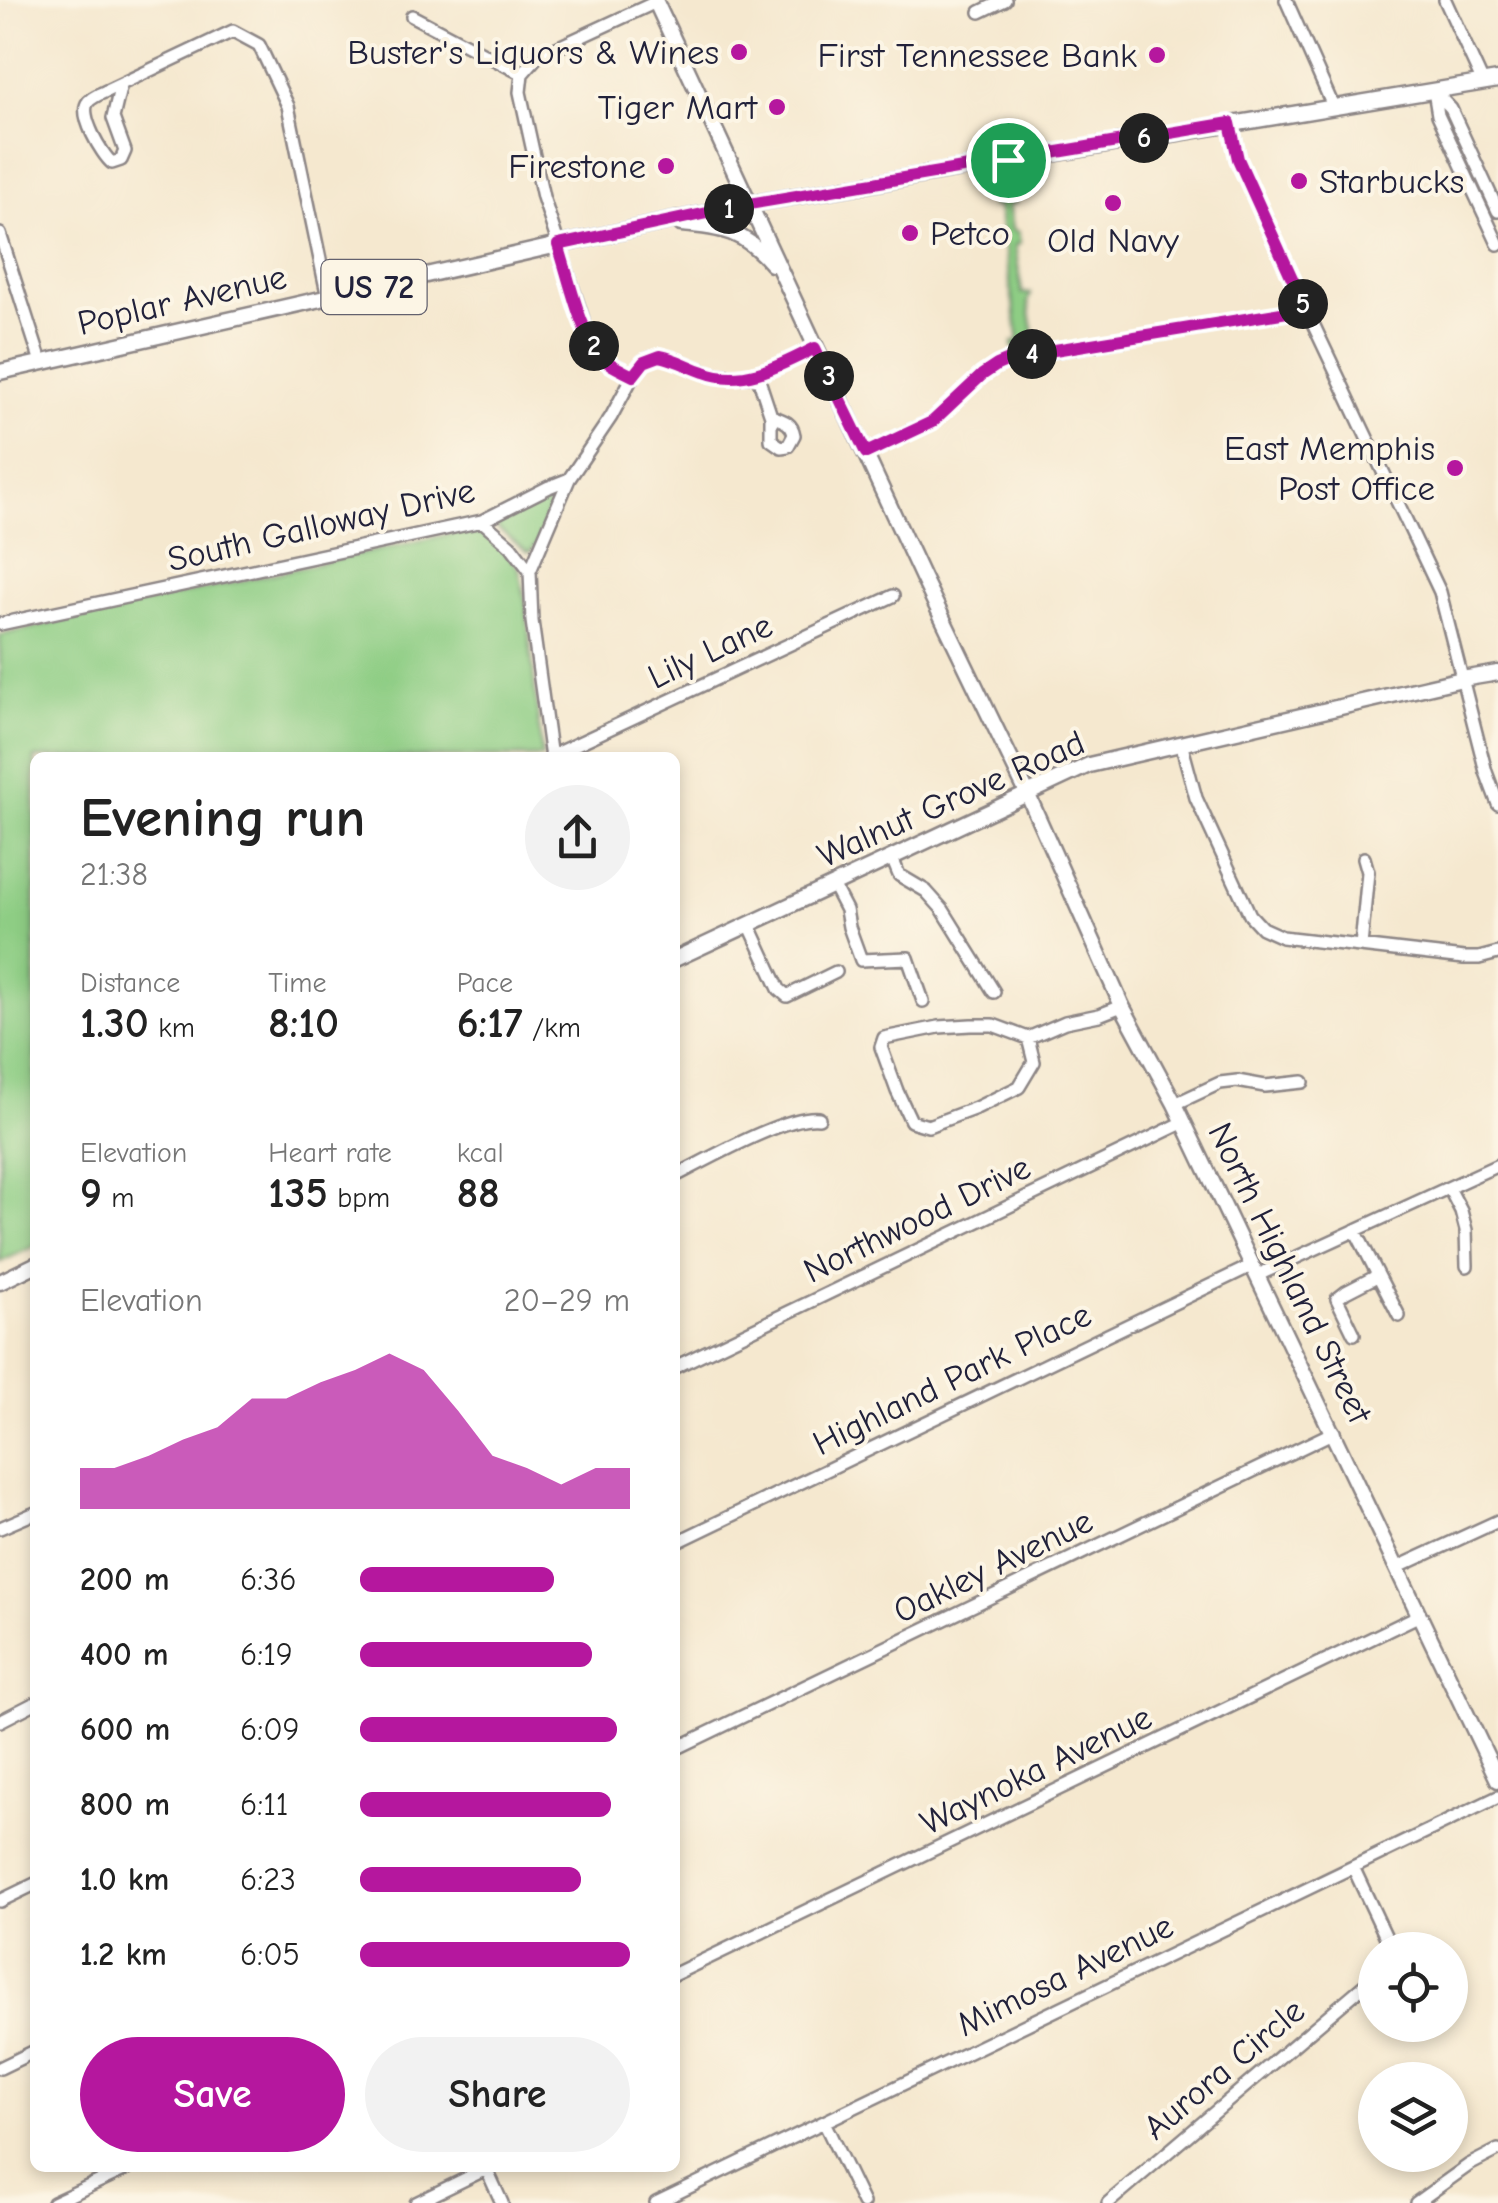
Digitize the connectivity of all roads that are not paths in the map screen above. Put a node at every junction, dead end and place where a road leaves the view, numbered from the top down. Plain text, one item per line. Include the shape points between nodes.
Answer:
1 (1005, 0) edge
2 (1286, 0) edge
3 (1445, 0) edge
4 (655, 1) edge
5 (980, 12) dead end
6 (412, 16) dead end
7 (522, 74) junction
8 (1490, 81) edge
9 (121, 84) junction
10 (1434, 92) junction
11 (1333, 106) junction
12 (1230, 123) junction
13 (749, 204) junction
14 (1498, 211) edge
15 (665, 222) junction
16 (0, 234) edge
17 (1498, 244) edge
18 (558, 245) junction
19 (784, 280) junction
20 (328, 298) junction
21 (1306, 309) junction
22 (815, 348) junction
23 (41, 362) junction
24 (0, 372) edge
25 (757, 374) junction
26 (633, 376) junction
27 (771, 416) dead end
28 (866, 453) junction
29 (569, 479) junction
30 (482, 521) junction
31 (530, 571) junction
32 (893, 596) dead end
33 (0, 624) edge
34 (1498, 673) edge
35 (1462, 679) junction
36 (1180, 743) junction
37 (550, 752) edge
38 (562, 752) edge
39 (1026, 793) junction
40 (1498, 804) edge
41 (892, 858) junction
42 (1364, 858) dead end
43 (832, 885) junction
44 (749, 924) junction
45 (1361, 946) junction
46 (1498, 952) edge
47 (680, 957) edge
48 (836, 972) dead end
49 (994, 992) dead end
50 (923, 1001) dead end
51 (1122, 1006) junction
52 (1028, 1038) junction
53 (1303, 1082) dead end
54 (1176, 1104) junction
55 (819, 1118) dead end
56 (1184, 1122) junction
57 (1498, 1165) edge
58 (680, 1174) edge
59 (1449, 1188) junction
60 (1355, 1230) junction
61 (1467, 1266) dead end
62 (30, 1267) edge
63 (1256, 1270) junction
64 (1377, 1276) junction
65 (0, 1282) edge
66 (1399, 1316) dead end
67 (1354, 1334) dead end
68 (680, 1364) edge
69 (1334, 1432) junction
70 (30, 1515) edge
71 (1498, 1522) edge
72 (0, 1528) edge
73 (680, 1540) edge
74 (1396, 1568) junction
75 (1420, 1615) junction
76 (30, 1706) edge
77 (0, 1720) edge
78 (680, 1746) edge
79 (1498, 1780) edge
80 (1498, 1797) edge
81 (1353, 1867) junction
82 (30, 1886) edge
83 (0, 1900) edge
84 (1384, 1932) edge
85 (680, 1972) edge
86 (1358, 1990) edge
87 (30, 2053) edge
88 (0, 2068) edge
89 (824, 2122) junction
90 (1498, 2150) edge
91 (119, 2172) edge
92 (478, 2172) edge
93 (488, 2172) edge
94 (684, 2190) junction
95 (53, 2203) edge
96 (416, 2203) edge
97 (502, 2203) edge
98 (656, 2203) edge
99 (690, 2203) edge
100 (863, 2203) edge
101 (1108, 2203) edge
102 (1416, 2203) edge

1 - 5 street
2 - 11 street
3 - 8 street
4 - 7 street via 537,57
4 - 13 main road, North Highland Street
6 - 7 street
7 - 18 street via 520,92
8 - 10 main road, Poplar Avenue / US 72
9 - 9 street via 85,108 112,162 126,151 113,118
9 - 20 street via 233,31 259,45 288,106
10 - 11 main road, Poplar Avenue / US 72
10 - 14 street via 1451,109
10 - 17 street via 1438,115
11 - 12 main road, Poplar Avenue / US 72
12 - 13 main road, Poplar Avenue / US 72
12 - 21 street via 1238,159
13 - 15 main road, Poplar Avenue / US 72
13 - 19 main road, North Highland Street
15 - 18 main road, Poplar Avenue / US 72
15 - 19 main road via 736,233
16 - 23 street
18 - 20 main road, Poplar Avenue / US 72
18 - 26 street via 590,340 602,358
19 - 22 main road, North Highland Street
20 - 23 main road, Poplar Avenue / US 72
21 - 28 street via 1018,356 982,375 932,422
21 - 35 street via 1440,592
22 - 25 street
22 - 28 main road, North Highland Street
23 - 24 main road, Poplar Avenue / US 72
25 - 26 street via 714,375 660,356
25 - 27 street
26 - 29 street
28 - 39 main road, North Highland Street
29 - 30 street, South Galloway Drive
29 - 31 street
30 - 31 street
30 - 33 street, South Galloway Drive
31 - 37 street
32 - 38 street, Lily Lane
34 - 35 main road, Walnut Grove Road
35 - 36 main road, Walnut Grove Road
35 - 40 street
36 - 39 main road, Walnut Grove Road via 1089,765
36 - 45 street via 1196,798 1250,915 1282,937
39 - 41 main road, Walnut Grove Road
39 - 51 main road, North Highland Street
41 - 43 main road, Walnut Grove Road
41 - 49 street via 899,875 943,910
42 - 45 street
43 - 44 main road, Walnut Grove Road
43 - 50 street via 861,960 908,958
44 - 47 main road, Walnut Grove Road
44 - 48 street via 787,996
45 - 46 street via 1464,958
51 - 52 street
51 - 54 main road, North Highland Street
52 - 52 street via 971,1025 884,1038 881,1047 911,1120 928,1126 1018,1087 1034,1062
53 - 54 street via 1220,1083
54 - 56 main road, North Highland Street
55 - 58 street via 789,1121
56 - 63 main road, North Highland Street
56 - 68 street, Northwood Drive
57 - 59 street, Highland Park Place
59 - 60 street, Highland Park Place
59 - 61 street via 1466,1230
60 - 63 street, Highland Park Place
60 - 64 street
62 - 65 main road
63 - 69 main road, North Highland Street
63 - 73 street, Highland Park Place
64 - 66 street
64 - 67 street via 1338,1300
69 - 74 main road, North Highland Street
69 - 78 street, Oakley Avenue
70 - 72 street
71 - 74 street
74 - 75 main road, North Highland Street
75 - 79 main road, North Highland Street
75 - 85 street, Waynoka Avenue
76 - 77 street
80 - 81 street, Mimosa Avenue
81 - 84 street
81 - 89 street, Mimosa Avenue
82 - 83 street
86 - 101 street, Aurora Circle
87 - 88 street
89 - 94 street, Mimosa Avenue
89 - 100 street
90 - 102 street
91 - 95 street
92 - 96 street
93 - 97 street
94 - 98 street, Mimosa Avenue
94 - 99 street

